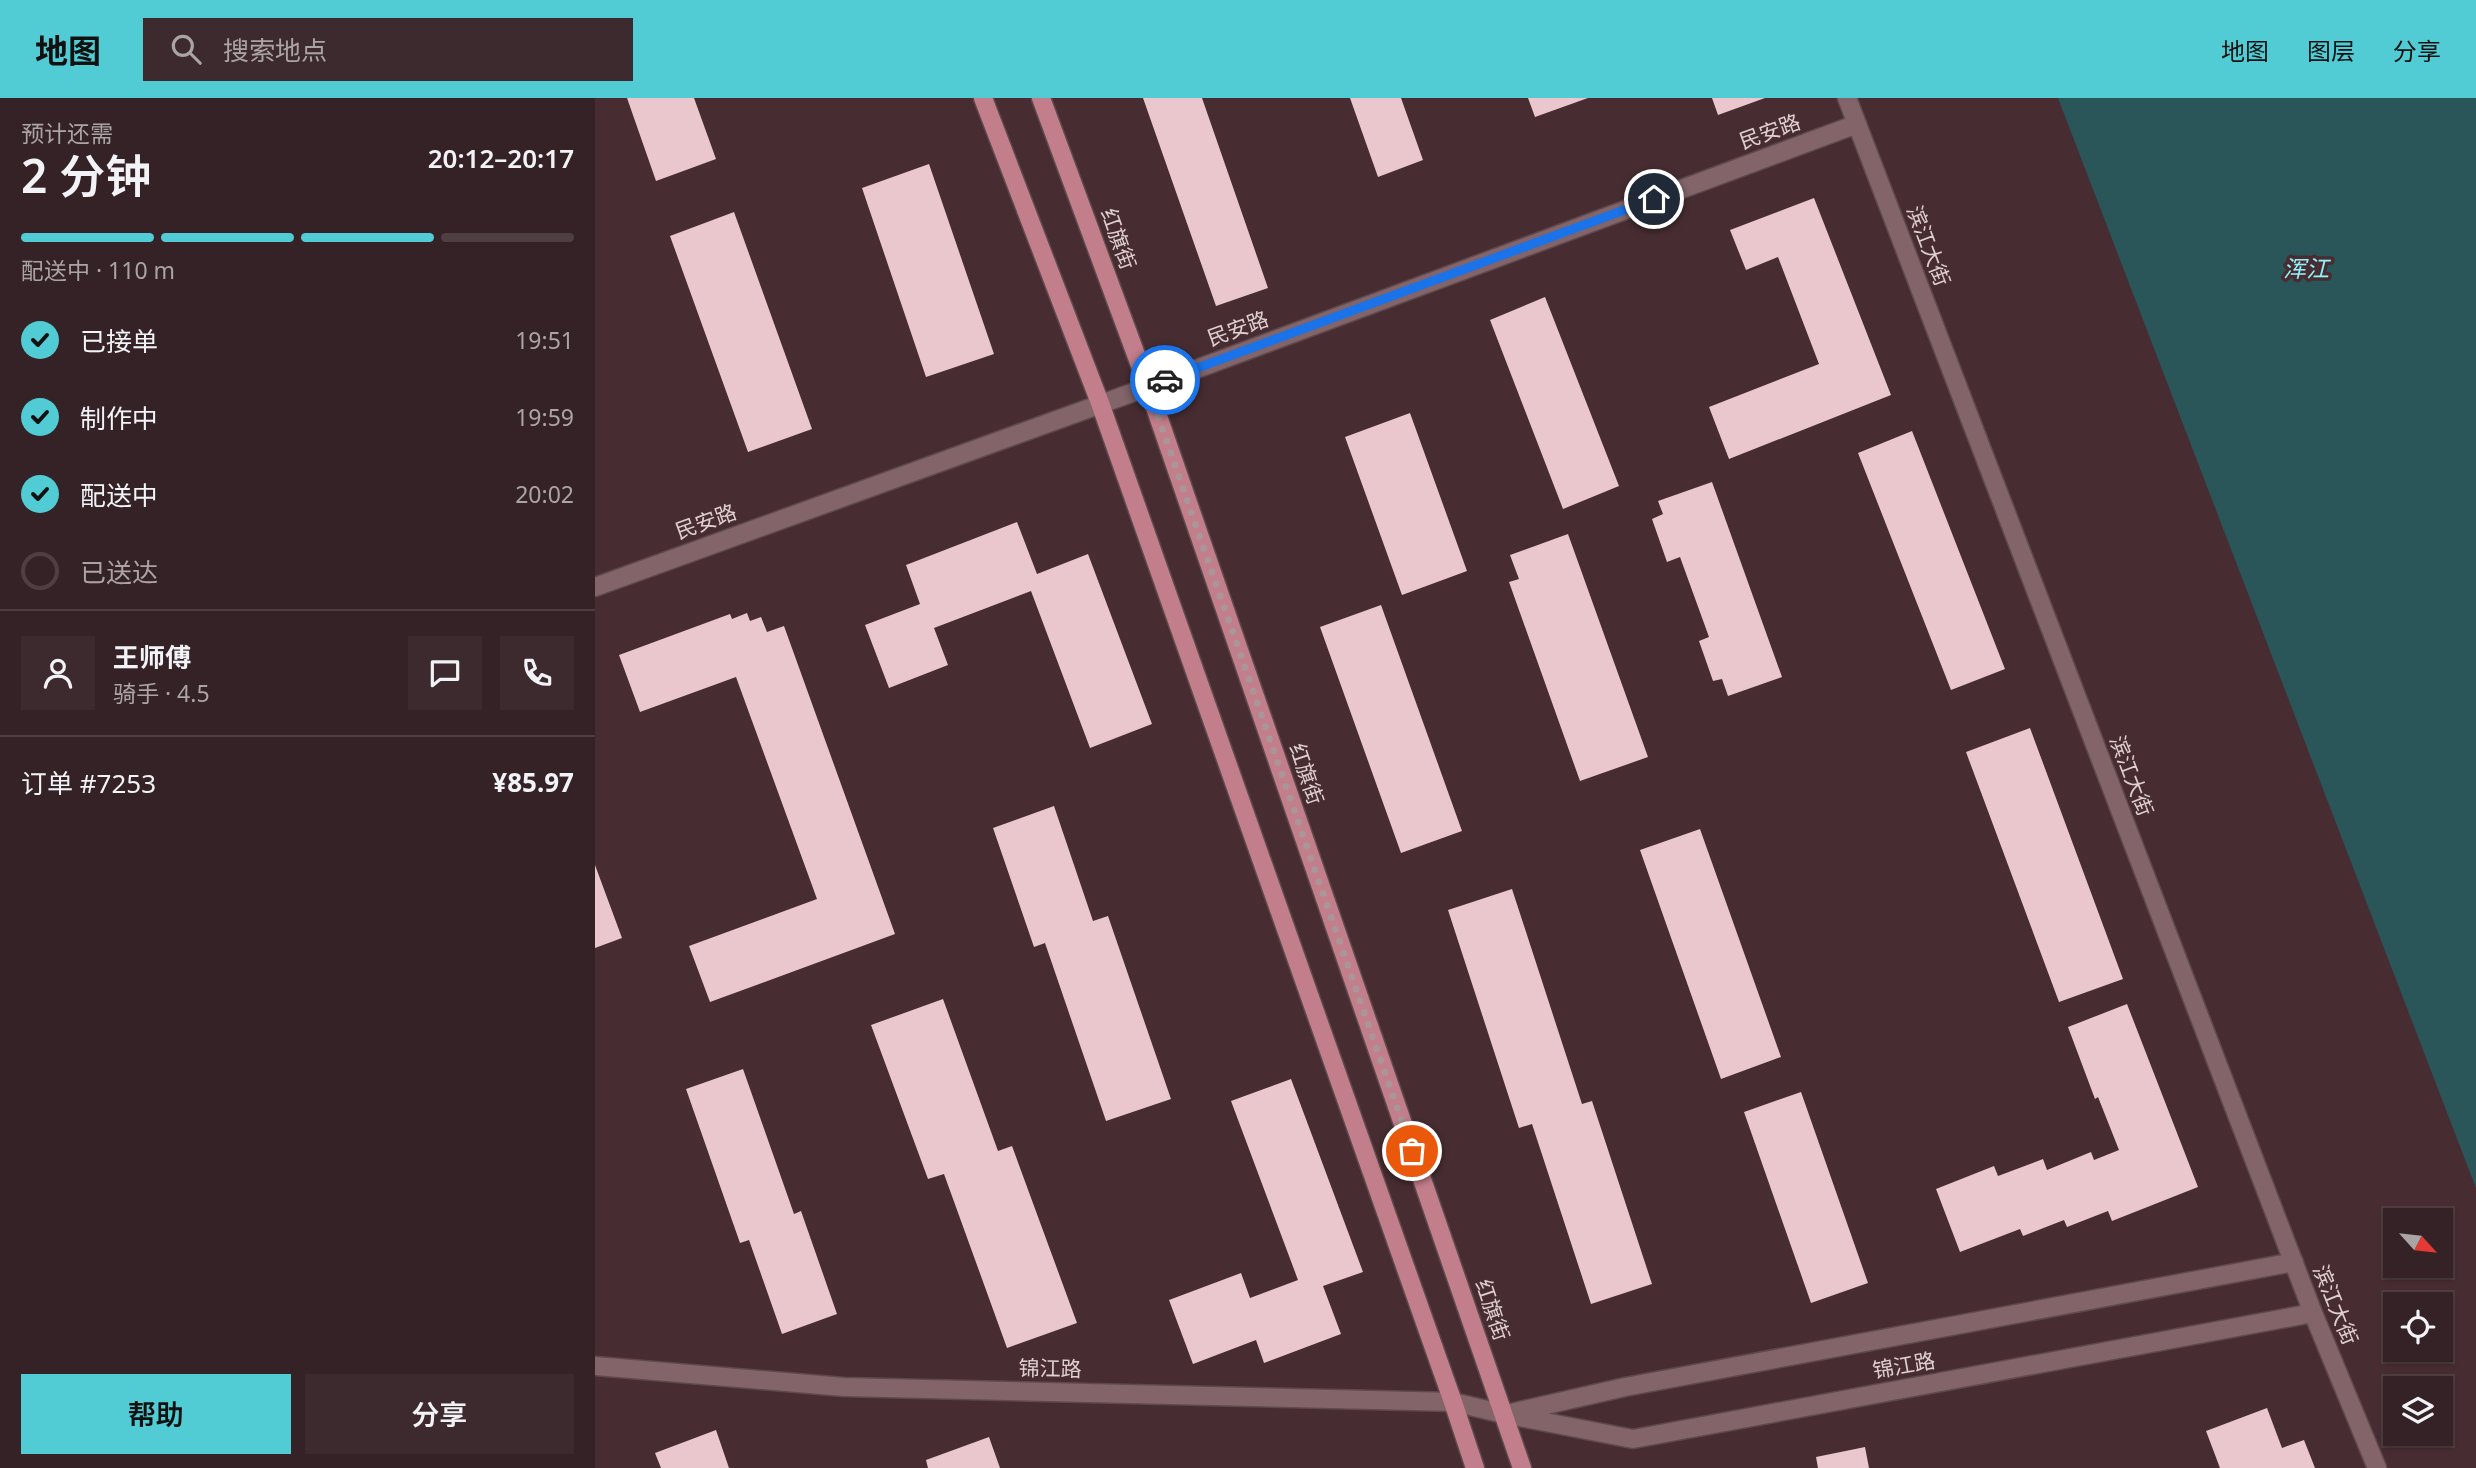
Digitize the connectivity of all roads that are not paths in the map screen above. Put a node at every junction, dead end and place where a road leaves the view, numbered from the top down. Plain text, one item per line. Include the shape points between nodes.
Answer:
1 (983, 98) edge
2 (1041, 98) edge
3 (1847, 98) edge
4 (1857, 124) junction
5 (1148, 387) junction
6 (1100, 403) junction
7 (595, 587) edge
8 (2294, 1262) junction
9 (2313, 1313) junction
10 (595, 1366) edge
11 (1453, 1402) junction
12 (1504, 1414) junction
13 (1475, 1468) edge
14 (1522, 1468) edge
15 (2377, 1468) edge

1 - 6 main road
2 - 5 main road, 红旗街
3 - 4 street, 滨江大街
4 - 5 street, 民安路
4 - 8 street, 滨江大街
5 - 6 street, 民安路
5 - 12 main road, 红旗街
6 - 7 street, 民安路
6 - 11 main road
8 - 9 street, 滨江大街
8 - 12 street, 锦江路 via 1639,1384
9 - 12 street, 锦江路 via 1633,1439
9 - 15 street, 滨江大街
10 - 11 street, 锦江路 via 844,1387
11 - 12 street, 锦江路
11 - 13 main road
12 - 14 main road, 红旗街

